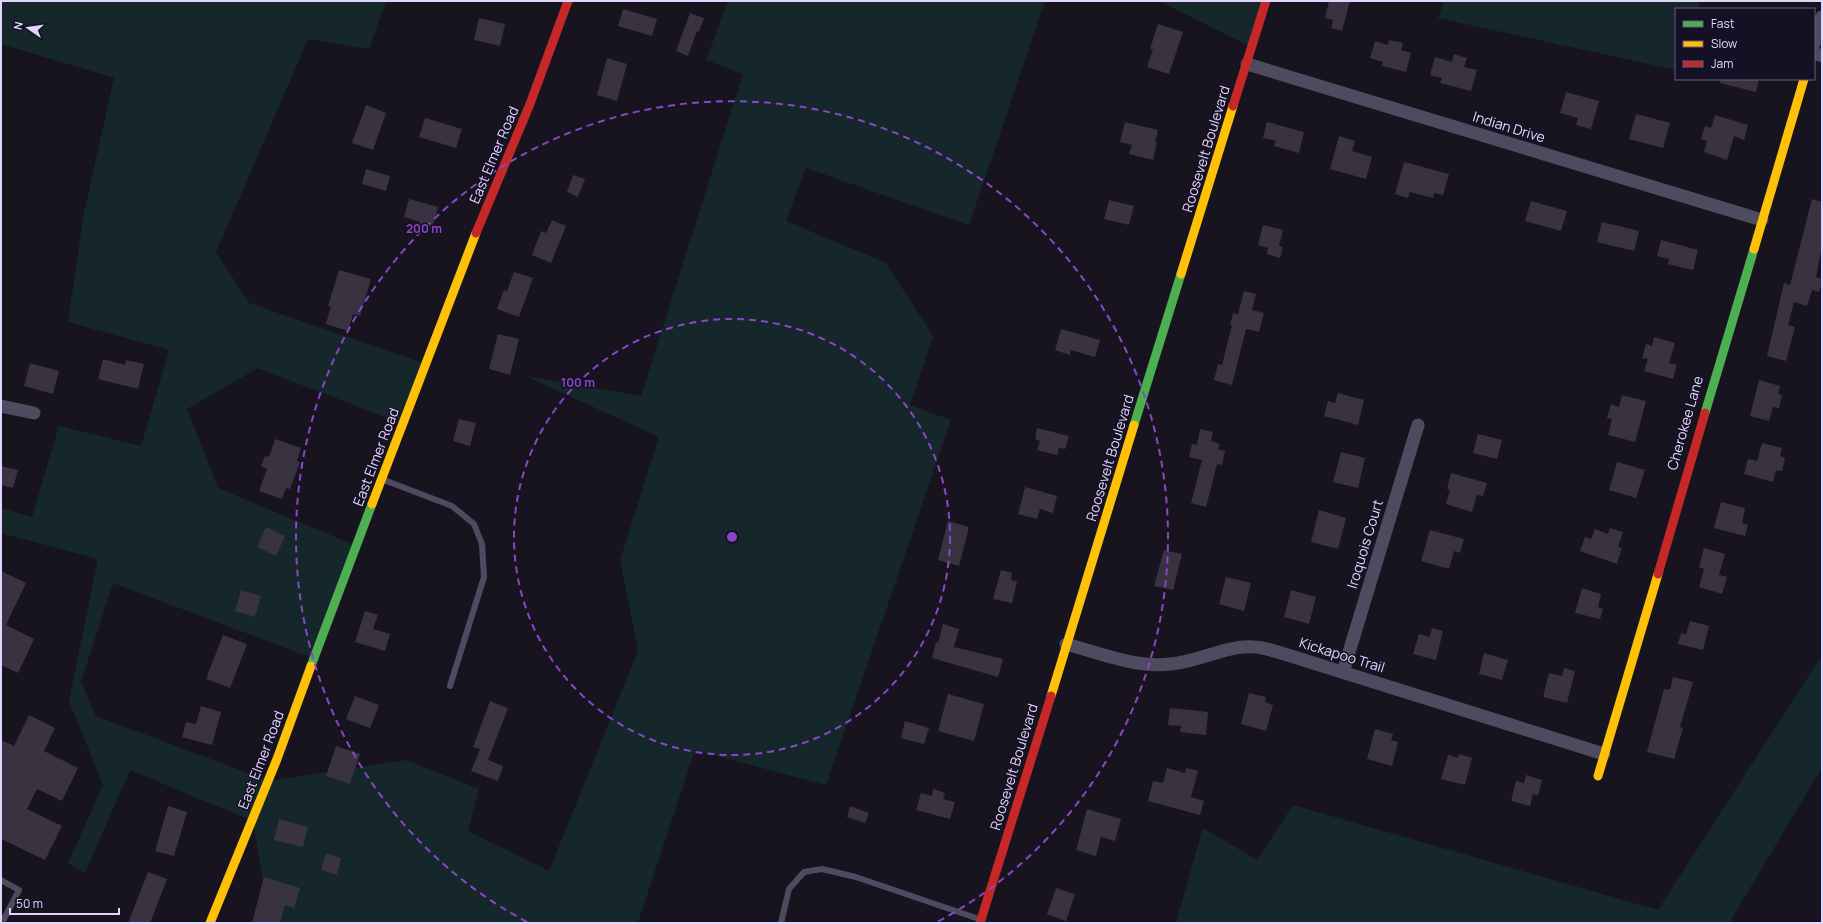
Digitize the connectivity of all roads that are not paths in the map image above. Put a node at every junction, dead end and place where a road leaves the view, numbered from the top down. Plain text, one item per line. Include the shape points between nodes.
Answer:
1 (568, 1) edge
2 (1266, 1) edge
3 (1822, 17) edge
4 (1815, 41) edge
5 (1247, 64) junction
6 (1804, 80) edge
7 (1762, 220) junction
8 (1, 406) edge
9 (34, 414) dead end
10 (1418, 425) dead end
11 (382, 479) junction
12 (1066, 644) junction
13 (1343, 672) junction
14 (450, 686) dead end
15 (1604, 754) junction
16 (1598, 776) dead end
17 (1, 880) edge
18 (1, 918) edge
19 (980, 921) edge
20 (210, 923) edge
21 (781, 923) edge

1 - 11 street, East Elmer Road
2 - 5 street, Roosevelt Boulevard
3 - 4 street
5 - 7 street, Indian Drive
5 - 12 street, Roosevelt Boulevard
6 - 7 street, Cherokee Lane
7 - 15 street, Cherokee Lane
8 - 9 street
10 - 13 street, Iroquois Court
11 - 14 lane via 452,506 474,524 482,544 484,577
11 - 20 street, East Elmer Road via 277,759
12 - 13 street, Kickapoo Trail via 1138,664 1155,665 1172,664 1231,649 1254,647
12 - 19 street, Roosevelt Boulevard
13 - 15 street, Kickapoo Trail
15 - 16 street, Cherokee Lane
17 - 18 lane via 19,890 4,920
19 - 21 lane via 856,877 822,869 804,872 789,890

